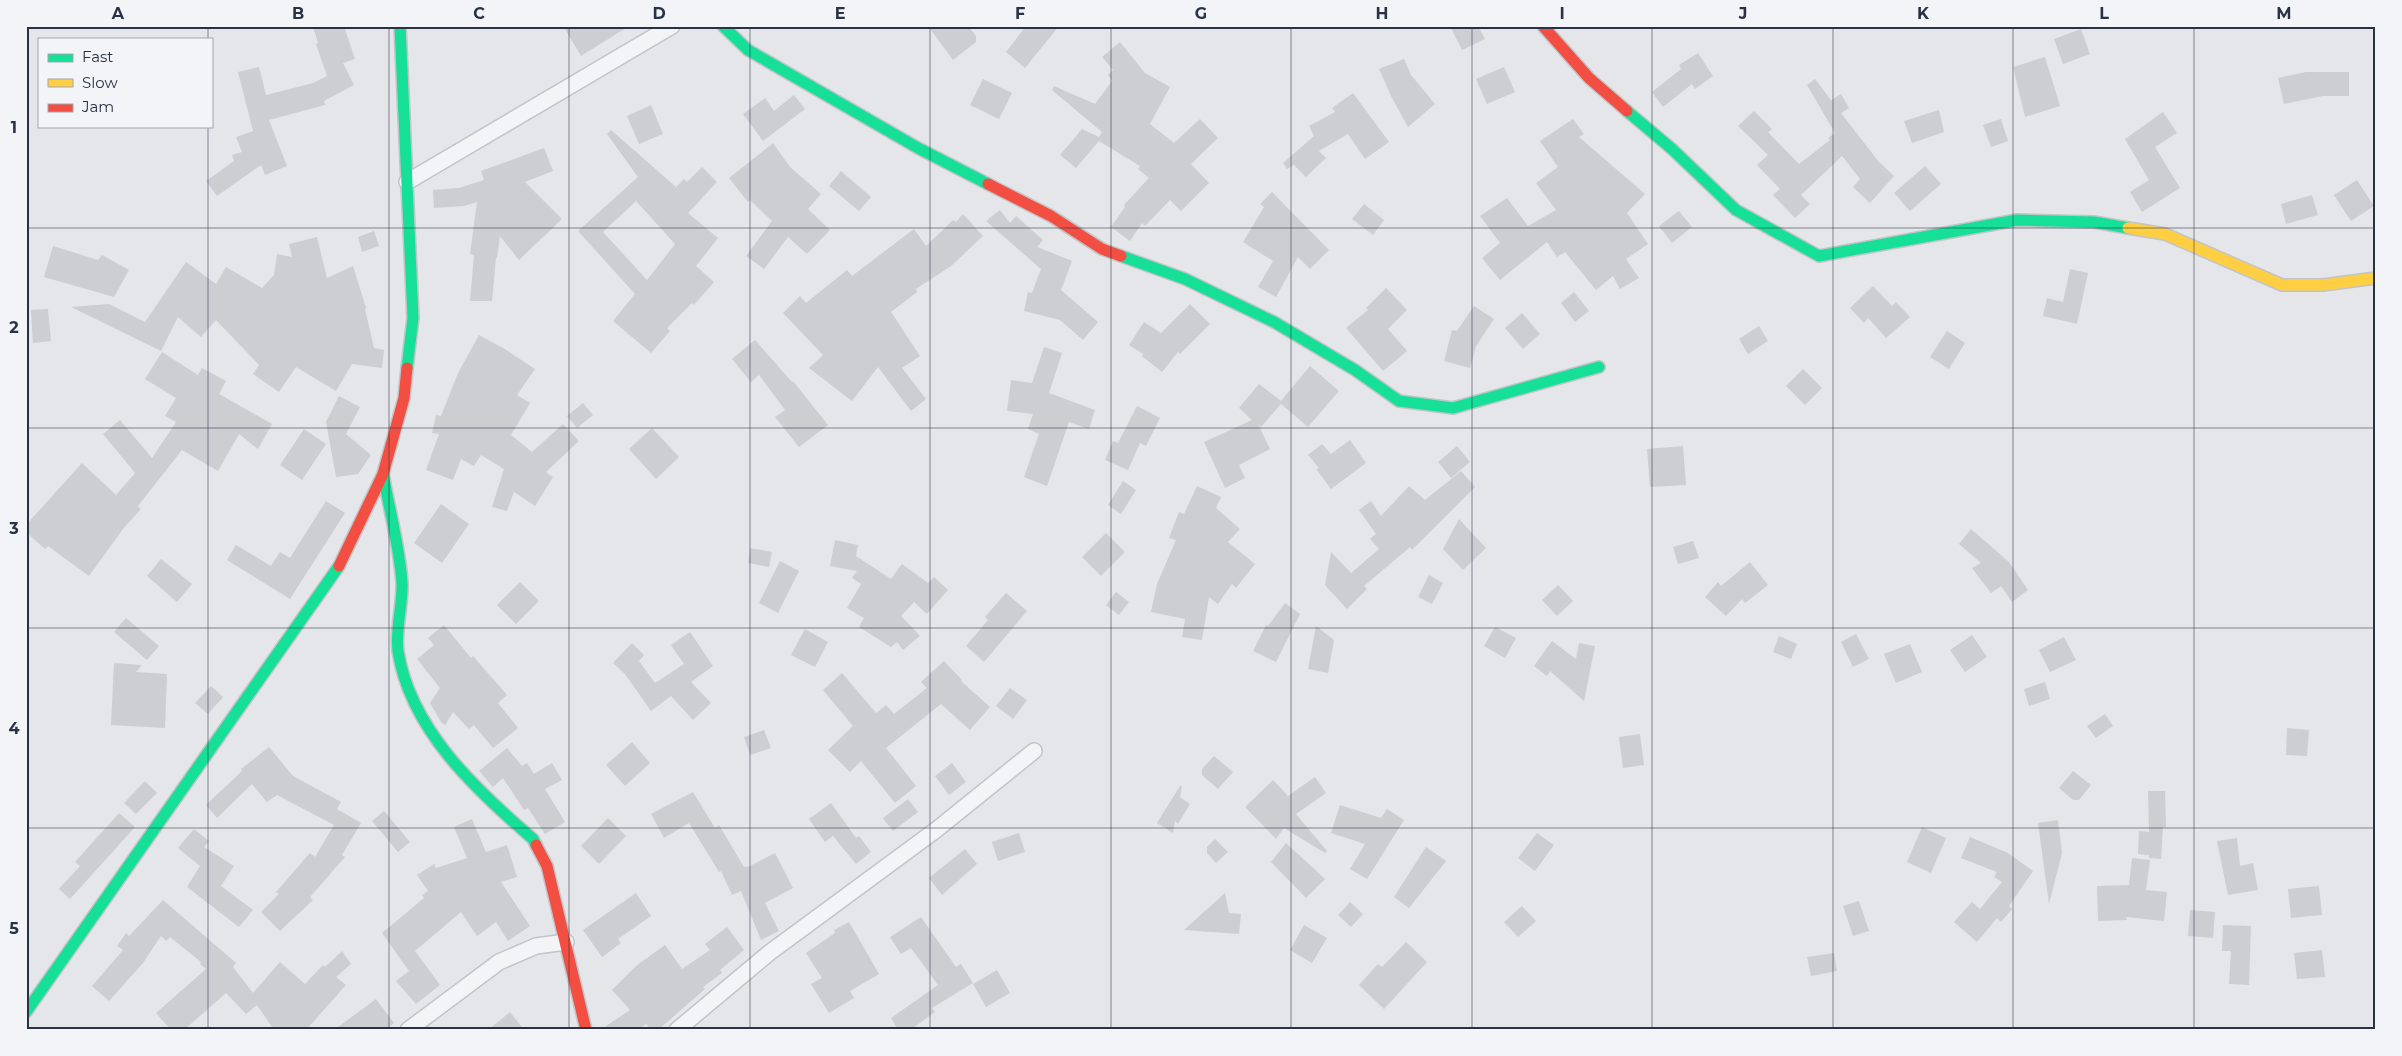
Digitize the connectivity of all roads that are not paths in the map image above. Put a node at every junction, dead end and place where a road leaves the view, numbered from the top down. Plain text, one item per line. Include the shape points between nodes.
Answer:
1 (400, 26) edge
2 (672, 26) edge
3 (723, 26) edge
4 (1543, 26) edge
5 (407, 182) junction
6 (2376, 278) edge
7 (1599, 367) dead end
8 (383, 474) junction
9 (1034, 751) dead end
10 (566, 942) junction
11 (26, 1012) edge
12 (408, 1030) edge
13 (586, 1030) edge
14 (677, 1030) edge

1 - 5 main road
2 - 5 street
3 - 7 main road via 748,50 918,148 1051,216 1102,249 1185,279 1274,322 1355,370 1399,401 1453,408
4 - 6 main road via 1589,78 1672,149 1736,210 1819,256 2017,220 2094,222 2165,234 2282,285 2323,285
5 - 8 main road via 413,318 404,398
8 - 10 main road via 402,583 398,650 409,692 438,742 490,801 533,839 547,866
8 - 11 main road via 342,562
9 - 14 street via 936,830 769,953
10 - 12 street via 536,946 499,962
10 - 13 main road

